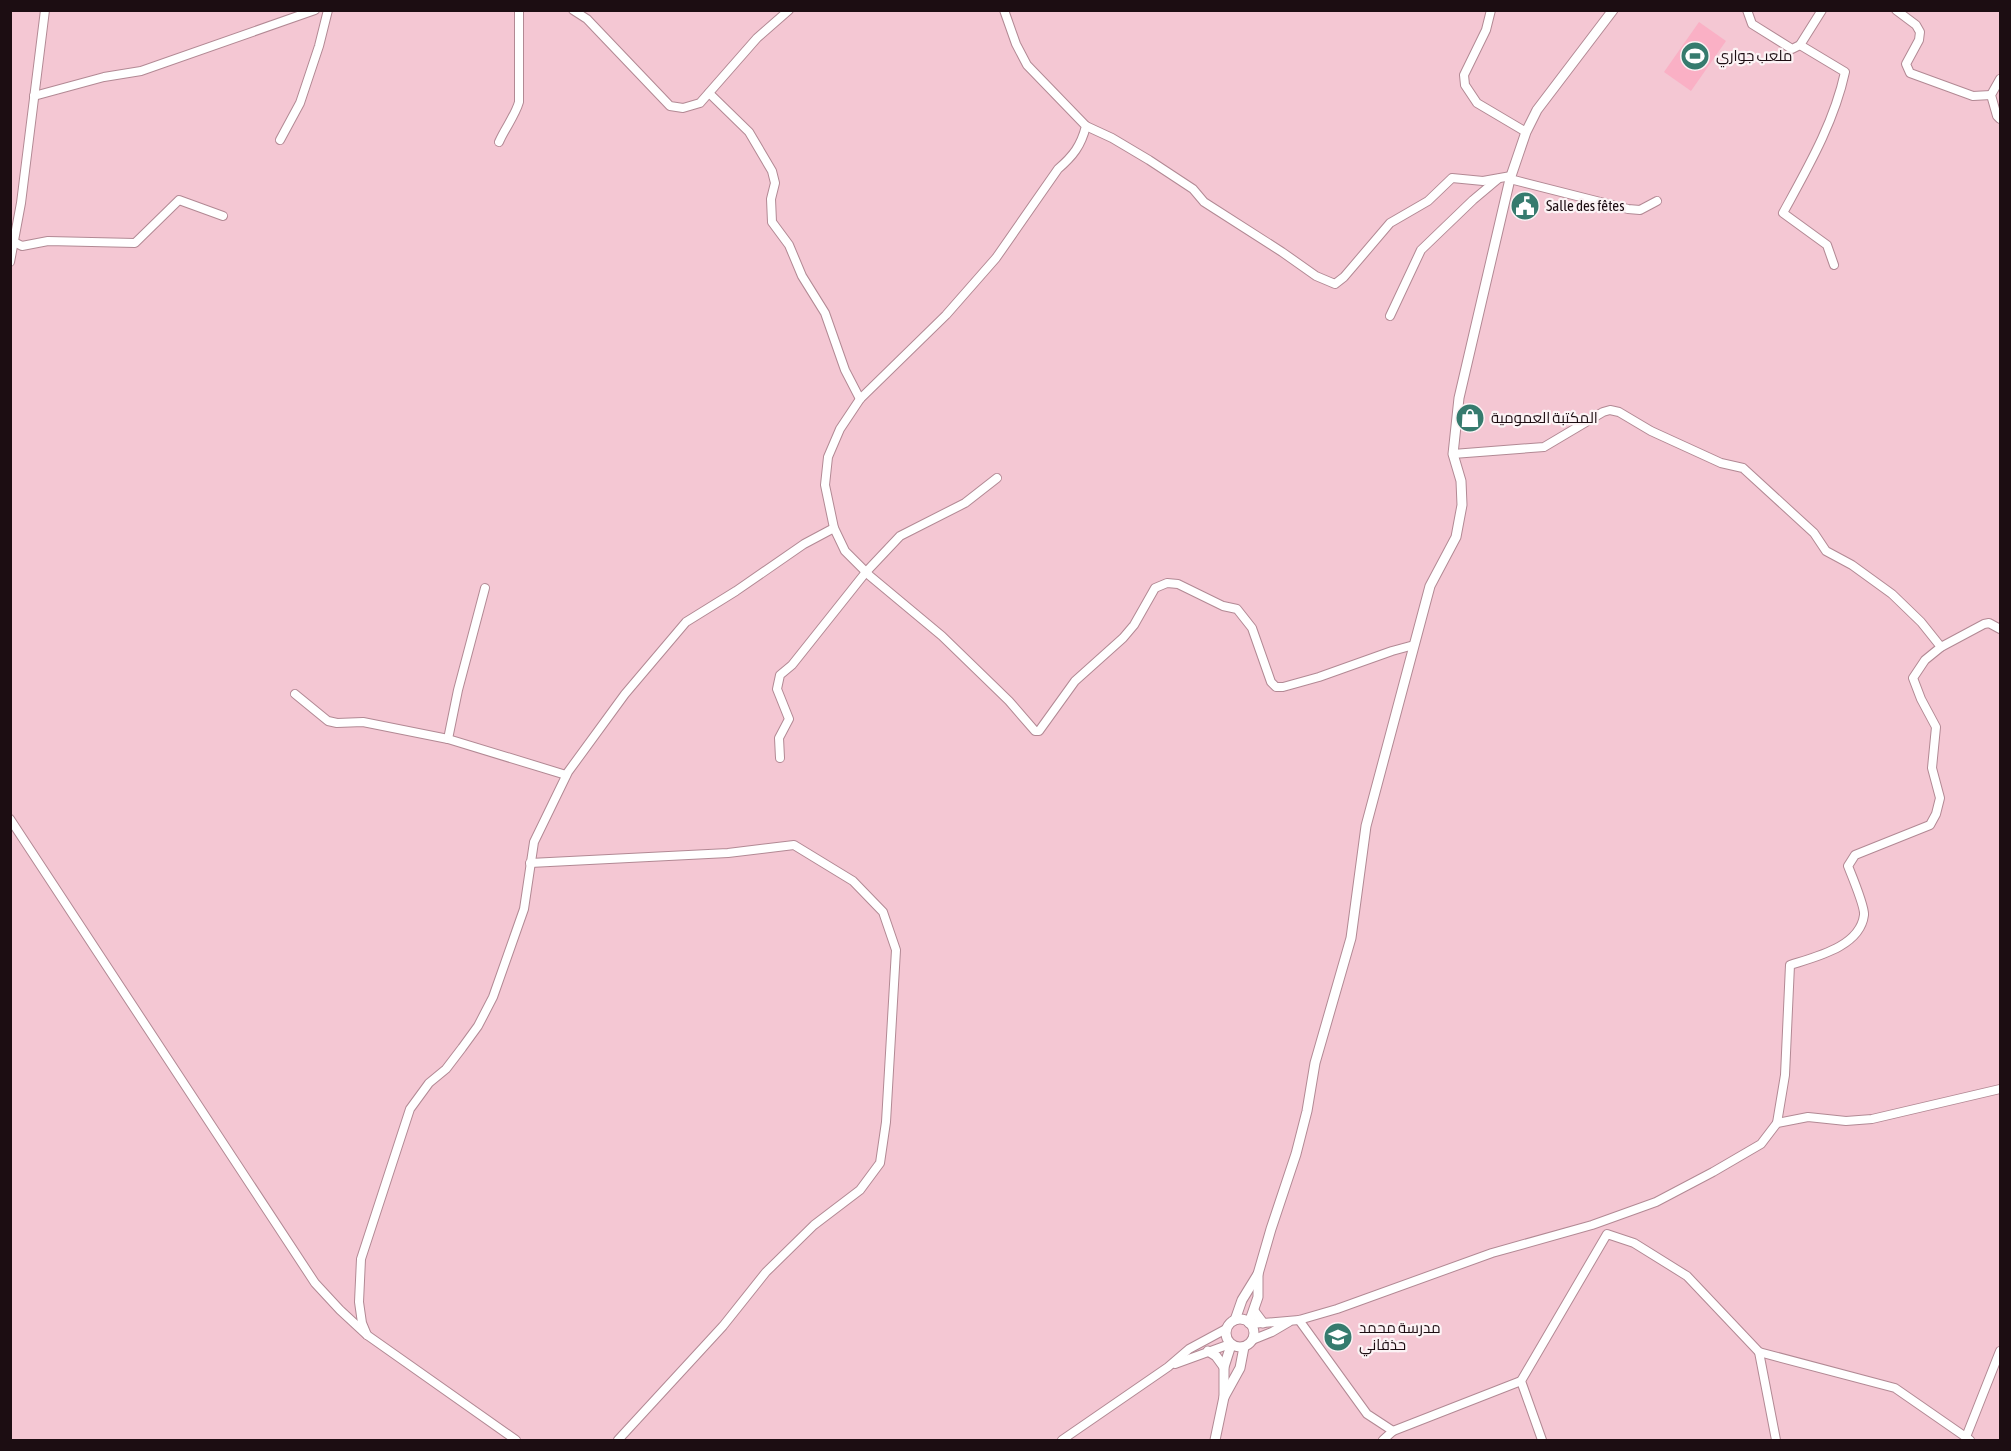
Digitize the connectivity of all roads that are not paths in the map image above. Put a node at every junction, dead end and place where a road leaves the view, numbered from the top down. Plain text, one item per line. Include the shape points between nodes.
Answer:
1 (45, 10) edge
2 (315, 10) edge
3 (328, 10) edge
4 (519, 10) edge
5 (573, 10) edge
6 (789, 10) edge
7 (1004, 10) edge
8 (1491, 10) edge
9 (1613, 10) edge
10 (1747, 10) edge
11 (1822, 10) edge
12 (1896, 10) edge
13 (1800, 45) junction
14 (2001, 79) edge
15 (709, 93) junction
16 (1991, 95) junction
17 (34, 96) junction
18 (2001, 119) edge
19 (1086, 126) junction
20 (1526, 132) junction
21 (280, 140) dead end
22 (499, 142) dead end
23 (1499, 178) junction
24 (1510, 178) junction
25 (1657, 201) dead end
26 (223, 216) dead end
27 (14, 242) junction
28 (10, 262) edge
29 (1834, 265) dead end
30 (1390, 316) dead end
31 (860, 399) junction
32 (1453, 454) junction
33 (997, 478) dead end
34 (834, 528) junction
35 (866, 572) junction
36 (485, 588) dead end
37 (2001, 628) edge
38 (1414, 645) junction
39 (1941, 647) junction
40 (295, 694) dead end
41 (448, 739) junction
42 (780, 758) dead end
43 (566, 775) junction
44 (10, 819) edge
45 (530, 864) junction
46 (2001, 1089) edge
47 (1777, 1123) junction
48 (1592, 1225) junction
49 (1607, 1234) junction
50 (1258, 1274) junction
51 (359, 1302) junction
52 (340, 1310) junction
53 (1254, 1311) junction
54 (1235, 1320) junction
55 (1294, 1320) junction
56 (1263, 1323) junction
57 (1250, 1324) junction
58 (1226, 1329) junction
59 (367, 1335) junction
60 (1252, 1340) junction
61 (1231, 1345) junction
62 (1244, 1347) junction
63 (2001, 1351) edge
64 (1208, 1352) junction
65 (1759, 1352) junction
66 (1168, 1367) junction
67 (1224, 1367) junction
68 (1521, 1382) junction
69 (1224, 1397) junction
70 (1393, 1431) junction
71 (1968, 1439) edge
72 (516, 1440) edge
73 (618, 1440) edge
74 (1062, 1440) edge
75 (1215, 1440) edge
76 (1383, 1440) edge
77 (1542, 1440) edge
78 (1776, 1440) edge

1 - 17 street
2 - 17 street via 141,71
3 - 21 street via 300,103
4 - 22 street via 519,102
5 - 15 street via 587,19 670,106 683,108 700,103
6 - 15 street via 757,38
7 - 19 street via 1027,65
8 - 20 street via 1486,30 1464,75 1465,85 1478,103
9 - 20 street via 1537,110
10 - 13 street via 1752,24 1792,50
11 - 13 street
12 - 16 street via 1920,32 1906,64 1910,73 1973,96
13 - 29 street via 1845,72 1820,145 1783,213 1827,244
14 - 16 street
15 - 31 street via 748,132 772,171 772,222 789,245 802,276 825,313
16 - 18 street
17 - 27 street
19 - 23 street via 1149,160 1193,189 1204,202 1316,276 1335,284 1389,224 1428,201 1452,178
19 - 31 street via 1081,144 1058,169 996,258 946,315
20 - 24 street
23 - 24 street
23 - 30 street via 1421,250
24 - 25 street via 1628,209 1640,210
24 - 32 street via 1459,398
26 - 27 street via 179,200 135,243 48,241 22,246
27 - 28 street
31 - 34 street via 840,429 828,457 825,485
32 - 38 street via 1462,490 1458,528 1430,586
32 - 39 street via 1544,447 1603,412 1619,412 1721,463 1743,468 1814,533 1826,551 1892,594
33 - 35 street via 965,503 900,536
34 - 35 street via 845,551
34 - 43 street via 686,622 625,694
35 - 38 street via 950,644 1035,731 1039,731 1075,681 1134,625 1155,588 1167,584 1178,584 1237,609 1252,628 1276,687
35 - 42 street via 780,675 777,689 789,719 779,738
36 - 41 street
37 - 39 street via 1989,622
38 - 50 street via 1366,826 1351,938 1315,1063 1296,1154
39 - 47 street via 1925,660 1913,678 1936,727 1932,768 1940,798 1936,814 1930,825 1855,855 1848,866 1865,914 1858,932 1833,952 1790,965 1785,1075
40 - 41 street via 328,721 363,722
41 - 43 street
43 - 45 street via 534,842
44 - 52 street via 284,1237 315,1283
45 - 51 street via 524,909 493,997 462,1048 410,1109 361,1260
45 - 73 street via 728,853 794,845 853,881 883,912 896,950 880,1163 860,1190 814,1225 766,1272 723,1326
46 - 47 street via 1872,1119 1808,1117
47 - 48 street via 1761,1144 1713,1172 1656,1202
48 - 49 street
48 - 55 street via 1492,1253 1337,1309
49 - 65 street via 1634,1243 1687,1276
49 - 68 street
50 - 53 street
50 - 54 street
51 - 52 street via 347,1312
51 - 59 street
52 - 59 street
53 - 56 street
53 - 57 street
54 - 57 street
54 - 58 street
55 - 56 street
55 - 60 street
55 - 70 street via 1367,1414
56 - 57 street
57 - 60 street
58 - 61 street
58 - 66 street via 1201,1341
59 - 72 street
60 - 62 street
61 - 62 street
61 - 64 street
61 - 67 street
62 - 69 street via 1239,1368
63 - 71 street
64 - 66 street
64 - 67 street
65 - 71 street via 1895,1388
65 - 78 street
66 - 74 street
67 - 69 street
68 - 70 street
68 - 77 street
69 - 75 street
70 - 76 street

